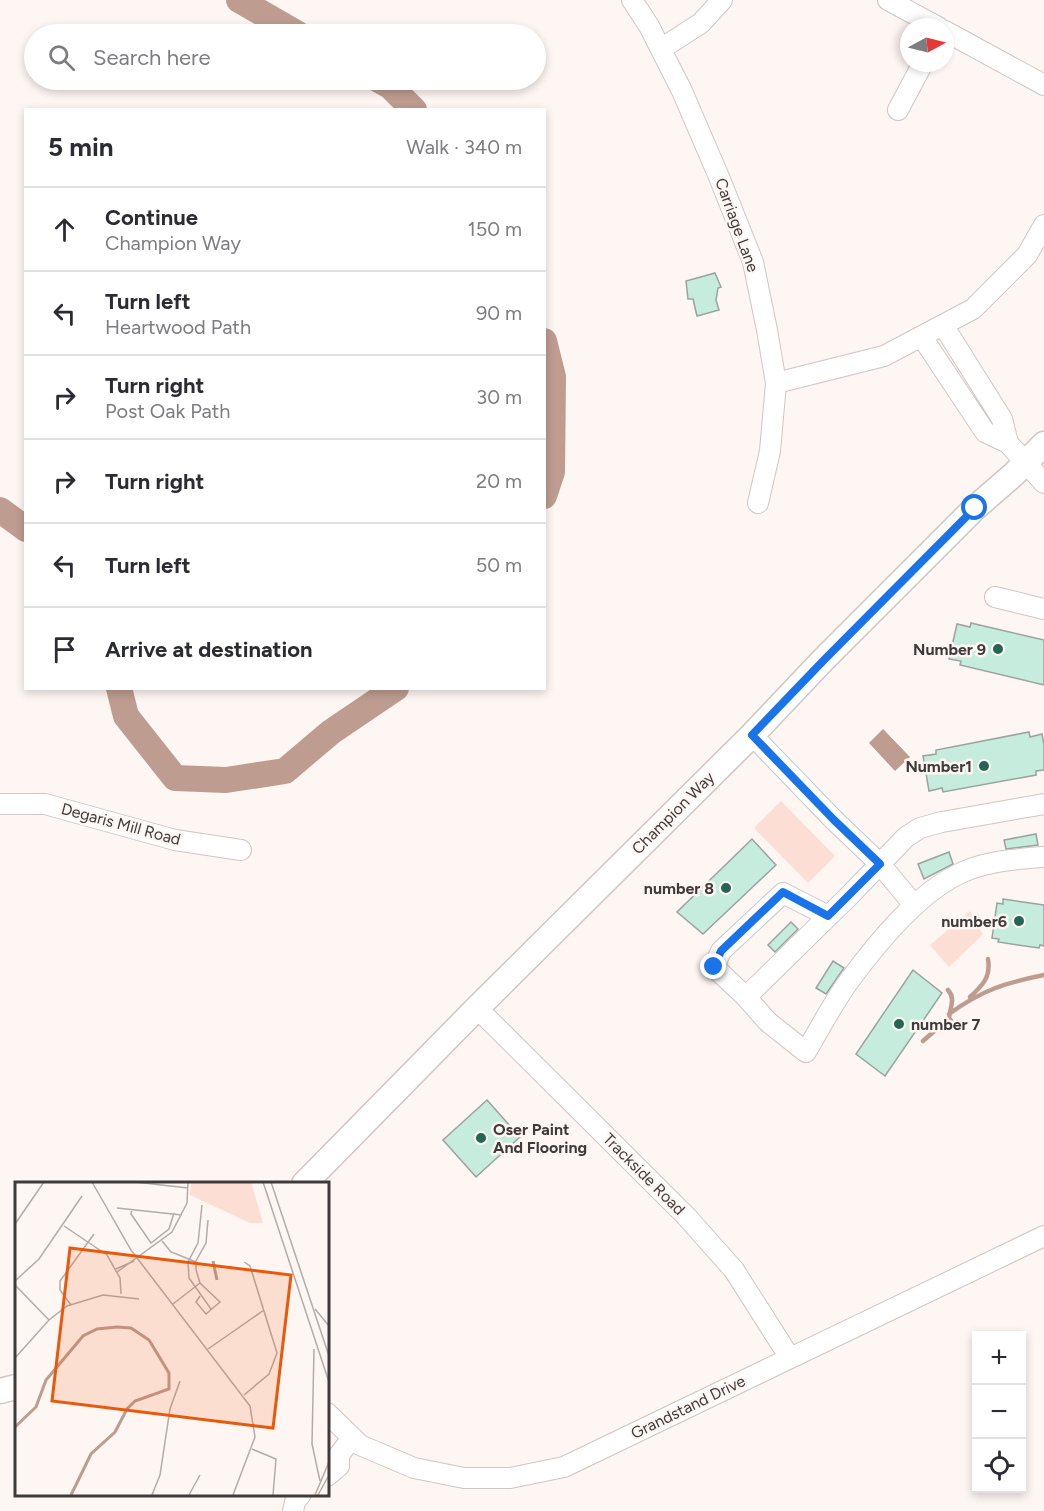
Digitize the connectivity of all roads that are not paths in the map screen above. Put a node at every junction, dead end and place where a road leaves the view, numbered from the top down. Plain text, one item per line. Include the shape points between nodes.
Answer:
1 (632, 0) edge
2 (722, 0) edge
3 (888, 0) edge
4 (921, 18) edge
5 (954, 36) edge
6 (661, 49) junction
7 (918, 72) edge
8 (1044, 85) edge
9 (898, 110) dead end
10 (1044, 225) edge
11 (943, 325) junction
12 (922, 337) junction
13 (776, 383) junction
14 (1008, 443) junction
15 (1044, 444) edge
16 (1025, 462) junction
17 (1044, 483) edge
18 (759, 503) dead end
19 (995, 597) dead end
20 (1044, 609) edge
21 (752, 735) junction
22 (0, 804) edge
23 (1044, 804) edge
24 (241, 850) dead end
25 (1044, 857) edge
26 (880, 864) junction
27 (914, 906) junction
28 (828, 916) junction
29 (746, 997) junction
30 (477, 1008) junction
31 (306, 1182) edge
32 (1044, 1236) edge
33 (790, 1358) junction
34 (15, 1387) edge
35 (0, 1391) edge
36 (328, 1414) edge
37 (352, 1438) junction
38 (333, 1458) edge
39 (328, 1475) edge
40 (300, 1496) edge
41 (292, 1511) edge

1 - 6 street, Carriage Lane
2 - 6 street via 701,23
3 - 4 street
5 - 8 street
6 - 13 street, Carriage Lane via 753,262
7 - 9 street
10 - 11 street via 1028,255 973,309
11 - 12 street
11 - 14 street via 1002,419
12 - 13 street via 884,356
12 - 14 street via 985,432
13 - 18 street, Carriage Lane via 770,450
14 - 16 street
15 - 16 main road, Champion Way
16 - 17 street
16 - 21 main road, Champion Way
19 - 20 street
21 - 26 street
21 - 30 main road, Champion Way
22 - 24 street, Degaris Mill Road via 45,804 175,840
23 - 26 street via 920,828
25 - 27 street via 997,862 964,872 941,884
26 - 27 street
26 - 28 street
27 - 29 street via 848,982 806,1052 768,1022
28 - 29 street
28 - 29 street via 783,892 721,951 714,967
30 - 31 main road, Champion Way
30 - 33 street, Trackside Road via 686,1216 734,1270
32 - 33 street, Grandstand Drive
33 - 37 street, Grandstand Drive via 564,1467 510,1478 464,1478 414,1468
34 - 35 main road
36 - 37 street, Grandstand Drive
37 - 38 street
38 - 39 street via 339,1466
40 - 41 street

